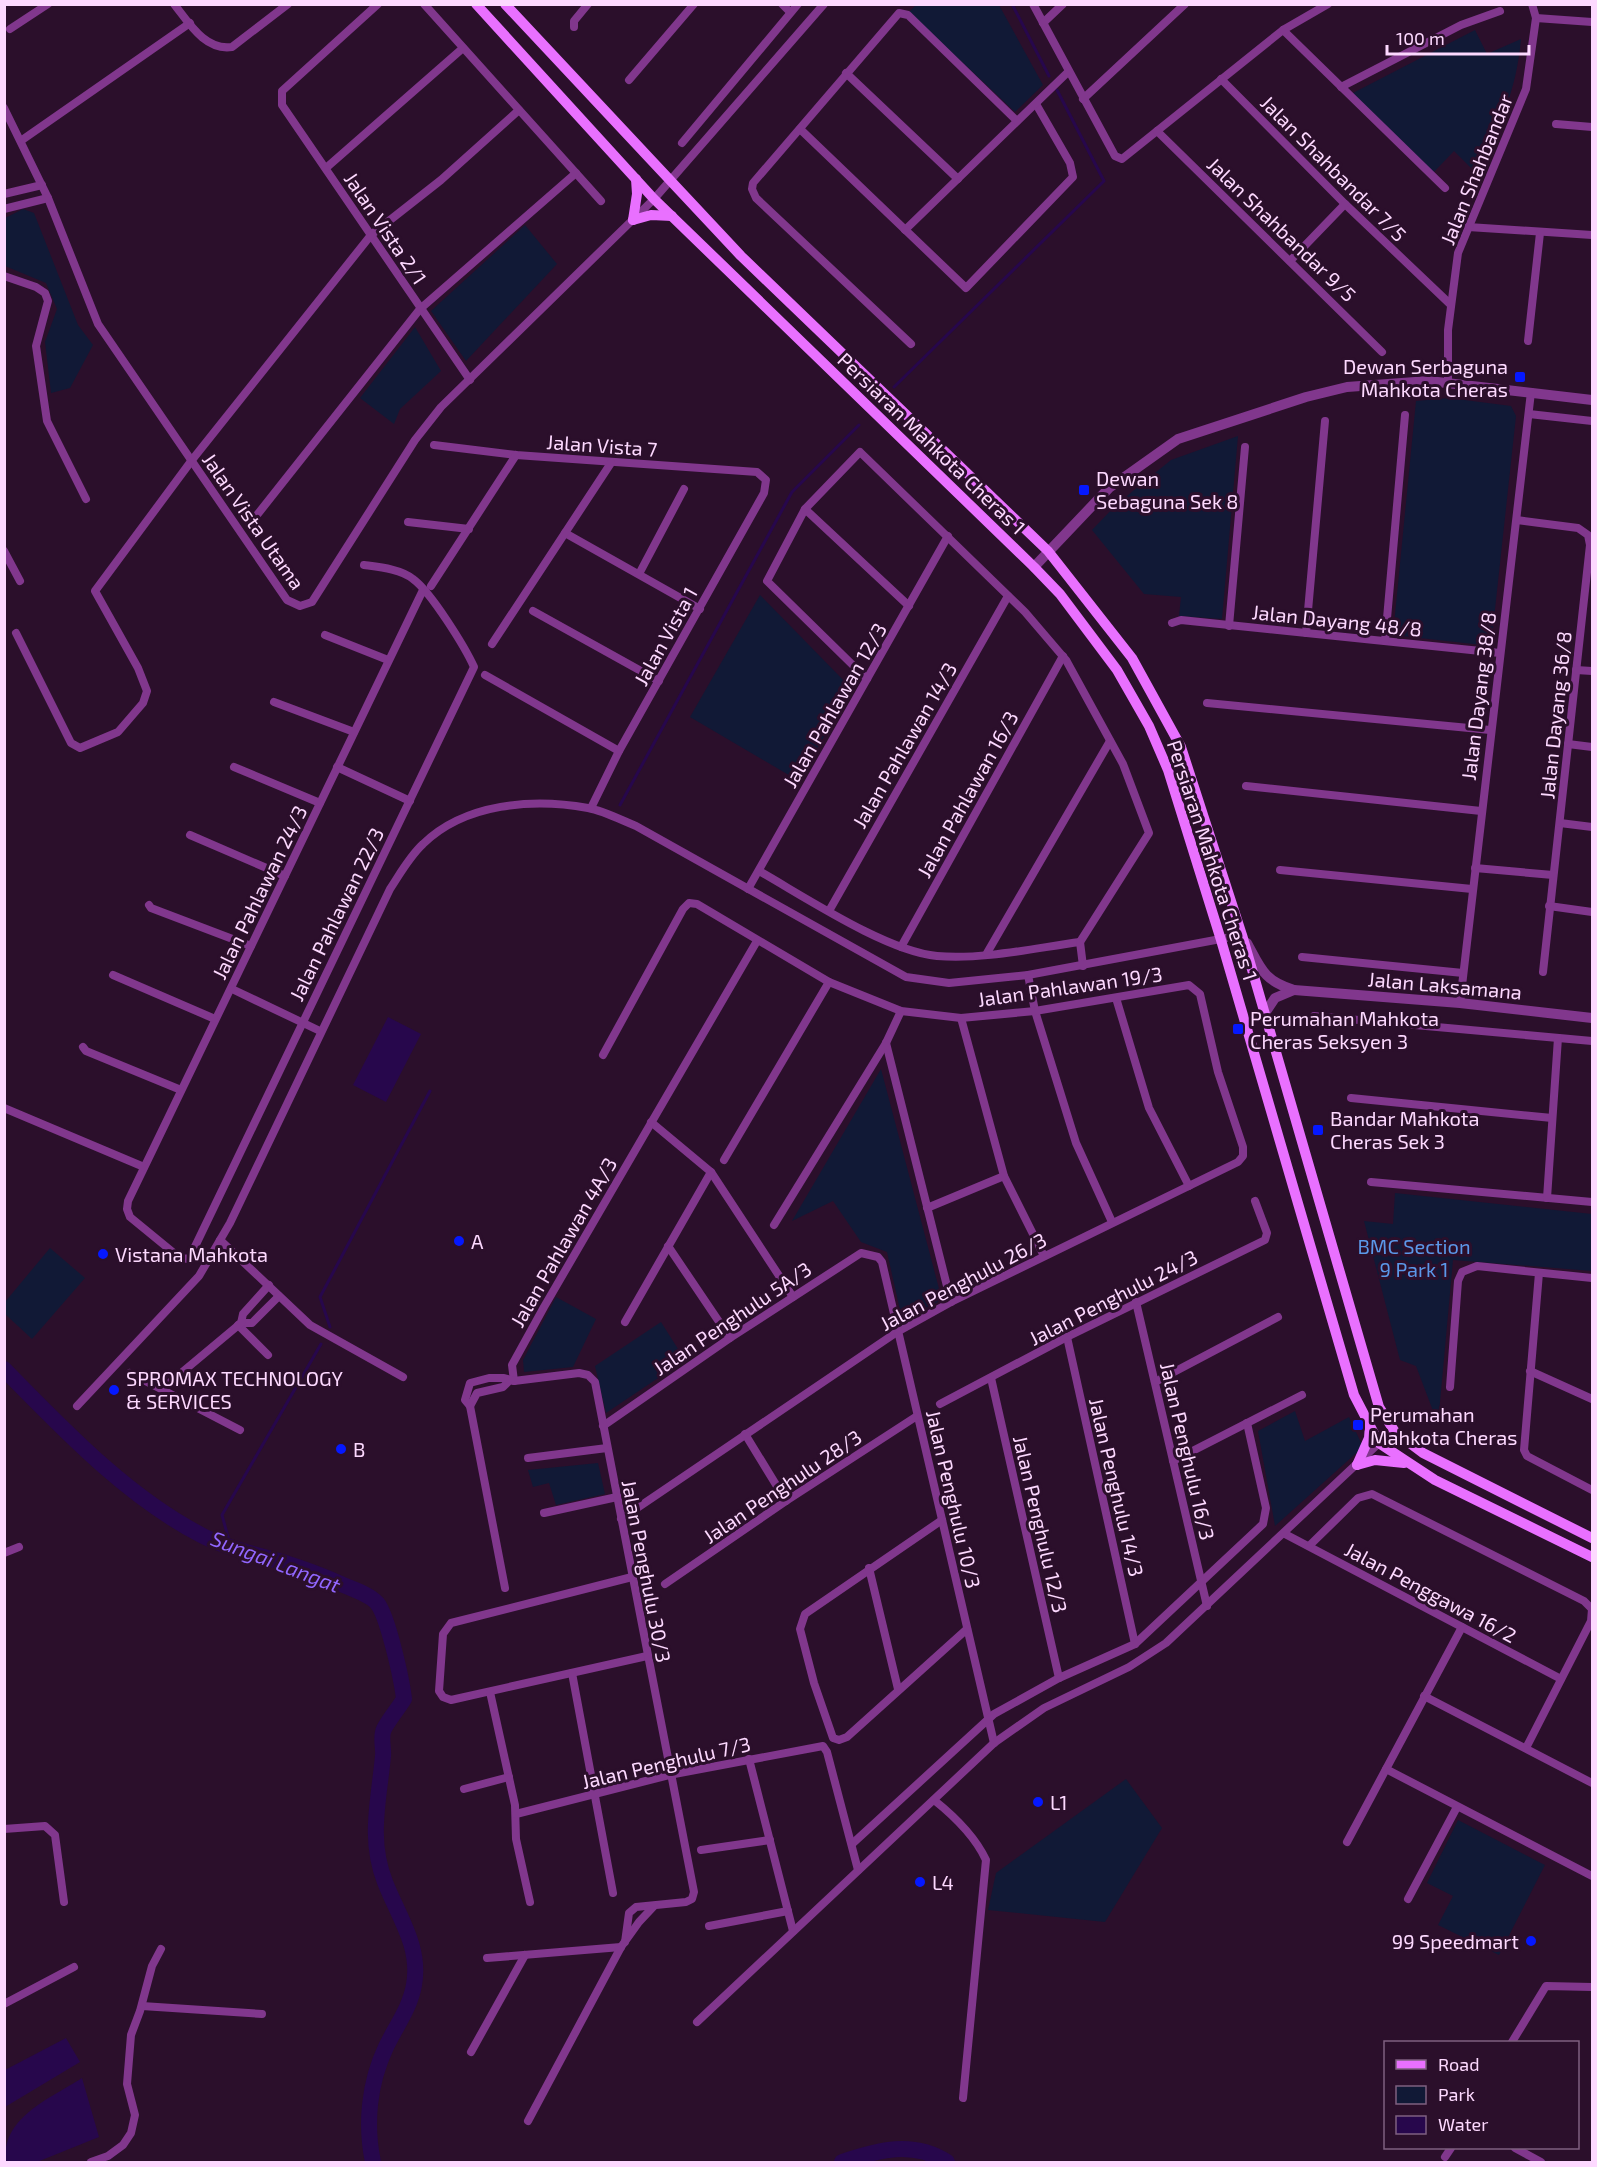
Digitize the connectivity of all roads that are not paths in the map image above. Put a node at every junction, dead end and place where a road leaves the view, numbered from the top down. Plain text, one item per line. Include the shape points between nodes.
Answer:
1 (48, 4) edge
2 (174, 4) edge
3 (288, 4) edge
4 (378, 4) edge
5 (424, 4) edge
6 (476, 4) edge
7 (505, 4) edge
8 (588, 4) edge
9 (694, 4) edge
10 (782, 4) edge
11 (798, 4) edge
12 (824, 4) edge
13 (1033, 4) edge
14 (1063, 4) edge
15 (1185, 4) edge
16 (1328, 4) edge
17 (1532, 4) edge
18 (1500, 11) dead end
19 (790, 12) junction
20 (1536, 18) junction
21 (1593, 22) edge
22 (190, 23) junction
23 (1043, 23) junction
24 (574, 27) dead end
25 (10, 29) dead end
26 (1283, 30) junction
27 (463, 48) junction
28 (1068, 72) junction
29 (846, 73) junction
30 (1221, 79) junction
31 (629, 80) dead end
32 (1341, 87) junction
33 (1083, 99) junction
34 (1036, 104) junction
35 (4, 108) edge
36 (519, 110) junction
37 (1017, 121) junction
38 (1556, 124) dead end
39 (1593, 127) edge
40 (800, 129) junction
41 (1157, 130) junction
42 (22, 140) junction
43 (682, 143) dead end
44 (326, 168) junction
45 (576, 173) junction
46 (636, 179) junction
47 (958, 179) junction
48 (670, 182) junction
49 (42, 185) junction
50 (1445, 188) dead end
51 (4, 194) edge
52 (48, 198) junction
53 (654, 199) junction
54 (601, 201) dead end
55 (1345, 204) junction
56 (4, 209) edge
57 (672, 216) junction
58 (633, 220) junction
59 (1468, 227) junction
60 (905, 230) junction
61 (1540, 233) junction
62 (371, 235) junction
63 (1593, 235) edge
64 (1290, 261) junction
65 (4, 276) edge
66 (1450, 304) junction
67 (420, 309) junction
68 (1528, 341) dead end
69 (911, 344) dead end
70 (1382, 352) dead end
71 (470, 380) junction
72 (1448, 383) junction
73 (1531, 392) junction
74 (1593, 400) edge
75 (1528, 414) junction
76 (1405, 415) dead end
77 (1325, 421) dead end
78 (1593, 421) edge
79 (434, 445) dead end
80 (1245, 447) dead end
81 (516, 455) junction
82 (192, 460) junction
83 (611, 463) junction
84 (766, 480) joint
85 (684, 489) dead end
86 (86, 499) dead end
87 (805, 509) junction
88 (257, 515) dead end
89 (1516, 520) junction
90 (408, 522) dead end
91 (469, 529) junction
92 (565, 533) junction
93 (948, 536) junction
94 (1048, 551) junction
95 (4, 552) edge
96 (364, 565) dead end
97 (1034, 567) junction
98 (639, 574) junction
99 (20, 581) dead end
100 (427, 588) junction
101 (1008, 596) junction
102 (909, 606) junction
103 (699, 609) junction
104 (533, 611) dead end
105 (1172, 623) dead end
106 (1229, 626) junction
107 (16, 633) dead end
108 (1306, 633) junction
109 (326, 635) dead end
110 (1385, 641) junction
111 (492, 644) dead end
112 (1500, 653) junction
113 (1063, 656) junction
114 (388, 660) junction
115 (1576, 670) junction
116 (1593, 671) edge
117 (485, 675) dead end
118 (867, 679) junction
119 (659, 681) junction
120 (274, 702) dead end
121 (1207, 704) dead end
122 (1490, 730) junction
123 (354, 732) junction
124 (1110, 741) junction
125 (1568, 744) junction
126 (1593, 747) edge
127 (619, 751) junction
128 (234, 767) dead end
129 (337, 767) junction
130 (1246, 786) dead end
131 (410, 801) junction
132 (320, 803) junction
133 (591, 808) junction
134 (1481, 811) junction
135 (1560, 823) junction
136 (1593, 827) edge
137 (190, 835) dead end
138 (1474, 868) junction
139 (1280, 870) dead end
140 (759, 871) junction
141 (1553, 875) junction
142 (285, 876) junction
143 (748, 889) junction
144 (1472, 889) junction
145 (149, 905) dead end
146 (1550, 906) junction
147 (829, 911) junction
148 (1593, 912) edge
149 (1242, 935) junction
150 (1221, 940) junction
151 (757, 941) junction
152 (1080, 942) junction
153 (251, 946) junction
154 (901, 947) junction
155 (987, 953) junction
156 (1302, 957) dead end
157 (1083, 966) junction
158 (1543, 972) dead end
159 (1463, 973) junction
160 (113, 975) dead end
161 (1028, 975) junction
162 (829, 982) junction
163 (232, 989) junction
164 (1294, 990) junction
165 (1116, 998) junction
166 (1460, 1003) junction
167 (902, 1011) junction
168 (1035, 1011) junction
169 (1265, 1013) junction
170 (1314, 1016) dead end
171 (962, 1018) junction
172 (1593, 1018) edge
173 (215, 1019) junction
174 (302, 1022) junction
175 (320, 1031) junction
176 (1558, 1038) junction
177 (1593, 1041) edge
178 (886, 1043) junction
179 (83, 1047) dead end
180 (603, 1055) dead end
181 (181, 1090) junction
182 (1351, 1098) dead end
183 (4, 1108) edge
184 (1552, 1118) junction
185 (651, 1122) junction
186 (1243, 1156) joint
187 (724, 1160) dead end
188 (144, 1167) junction
189 (711, 1172) junction
190 (1004, 1176) junction
191 (1371, 1182) dead end
192 (1189, 1186) junction
193 (1547, 1198) junction
194 (1255, 1201) dead end
195 (1593, 1202) edge
196 (927, 1208) junction
197 (127, 1209) joint
198 (1112, 1221) junction
199 (774, 1225) dead end
200 (220, 1240) junction
201 (668, 1246) junction
202 (1044, 1256) junction
203 (882, 1262) joint
204 (1539, 1273) junction
205 (1593, 1278) edge
206 (269, 1285) junction
207 (279, 1296) junction
208 (793, 1297) junction
209 (951, 1302) junction
210 (1136, 1302) junction
211 (1278, 1317) dead end
212 (625, 1322) dead end
213 (239, 1324) junction
214 (897, 1332) junction
215 (1067, 1337) junction
216 (730, 1338) junction
217 (268, 1355) dead end
218 (1530, 1371) junction
219 (130, 1373) dead end
220 (403, 1377) dead end
221 (991, 1377) junction
222 (511, 1381) junction
223 (1155, 1382) junction
224 (1450, 1387) dead end
225 (162, 1389) junction
226 (1302, 1395) dead end
227 (1593, 1399) edge
228 (940, 1404) dead end
229 (77, 1406) dead end
230 (470, 1406) junction
231 (917, 1416) junction
232 (1247, 1423) junction
233 (1370, 1424) junction
234 (603, 1426) junction
235 (240, 1430) dead end
236 (1395, 1432) junction
237 (745, 1434) junction
238 (1379, 1443) junction
239 (607, 1448) junction
240 (528, 1458) dead end
241 (1173, 1461) junction
242 (1357, 1465) junction
243 (1413, 1465) junction
244 (1593, 1490) edge
245 (616, 1497) junction
246 (786, 1501) junction
247 (544, 1513) dead end
248 (621, 1519) junction
249 (940, 1521) junction
250 (1286, 1534) junction
251 (1593, 1538) edge
252 (1309, 1546) junction
253 (19, 1547) dead end
254 (4, 1553) edge
255 (1593, 1557) edge
256 (869, 1568) junction
257 (632, 1577) junction
258 (1201, 1582) junction
259 (665, 1584) dead end
260 (504, 1588) dead end
261 (1207, 1606) junction
262 (1592, 1609) edge
263 (1462, 1627) junction
264 (964, 1631) junction
265 (1135, 1644) junction
266 (647, 1656) junction
267 (572, 1673) junction
268 (1059, 1678) junction
269 (1561, 1679) junction
270 (898, 1689) junction
271 (490, 1692) junction
272 (1424, 1696) junction
273 (988, 1719) junction
274 (994, 1743) junction
275 (1526, 1748) junction
276 (749, 1759) junction
277 (1386, 1769) junction
278 (669, 1775) junction
279 (509, 1777) junction
280 (1593, 1783) edge
281 (464, 1788) dead end
282 (594, 1795) junction
283 (934, 1800) junction
284 (1457, 1807) junction
285 (516, 1814) junction
286 (4, 1829) edge
287 (770, 1839) junction
288 (1347, 1842) dead end
289 (852, 1844) junction
290 (701, 1850) dead end
291 (858, 1870) junction
292 (1593, 1876) edge
293 (613, 1893) dead end
294 (1408, 1899) dead end
295 (64, 1902) dead end
296 (530, 1902) dead end
297 (654, 1906) junction
298 (788, 1911) junction
299 (709, 1926) dead end
300 (793, 1931) junction
301 (623, 1944) junction
302 (161, 1949) dead end
303 (525, 1955) junction
304 (487, 1958) dead end
305 (74, 1967) dead end
306 (1593, 1987) edge
307 (4, 2004) edge
308 (142, 2006) junction
309 (261, 2014) dead end
310 (697, 2022) dead end
311 (1513, 2041) edge
312 (471, 2052) dead end
313 (963, 2098) dead end
314 (528, 2121) dead end
315 (1450, 2149) edge
316 (1517, 2149) edge
317 (1445, 2157) dead end
318 (105, 2160) edge
319 (91, 2163) edge
320 (1541, 2163) edge

1 - 25 street
2 - 22 street
3 - 22 street via 232,47 211,44
4 - 44 street, Jalan Vista 2/1 via 282,91 282,105
5 - 27 street
6 - 46 main road, Persiaran Mahkota Cheras 1
7 - 48 main road, Persiaran Mahkota Cheras 1
8 - 24 street via 574,21
9 - 31 street
10 - 19 street
11 - 19 street
12 - 48 street, Jalan Vista Utama
13 - 23 street
14 - 23 street
15 - 33 street
16 - 26 street
17 - 20 street, Jalan Shahbandar
18 - 32 street via 1461,25
19 - 43 street
20 - 21 street
20 - 59 street, Jalan Shahbandar via 1526,89
22 - 42 street
23 - 28 street
26 - 30 street
26 - 32 street
27 - 36 street
27 - 44 street
28 - 33 street
28 - 34 street
29 - 37 street via 896,15 908,15
29 - 40 street
29 - 47 street
30 - 41 street
30 - 55 street, Jalan Shahbandar 7/5
32 - 50 street
33 - 41 street via 1118,158 1125,159
34 - 37 street
34 - 60 street via 1070,163 1073,177 966,288
35 - 42 street, Jalan Vista Utama
36 - 45 street
36 - 62 street via 441,180
37 - 47 street
38 - 39 street
40 - 60 street
40 - 69 street via 756,178 752,189 756,198
41 - 64 street, Jalan Shahbandar 9/5
42 - 49 street, Jalan Vista Utama
44 - 62 street, Jalan Vista 2/1
45 - 54 street
45 - 67 street
46 - 53 main road, Persiaran Mahkota Cheras 1
46 - 58 main road
47 - 60 street
48 - 53 street, Jalan Vista Utama
48 - 94 main road, Persiaran Mahkota Cheras 1 via 741,256
49 - 51 street
49 - 52 street, Jalan Vista Utama
52 - 56 street
52 - 82 street, Jalan Vista Utama via 98,324
53 - 57 main road, Persiaran Mahkota Cheras 1
53 - 58 street, Jalan Vista Utama
55 - 64 street
55 - 66 street, Jalan Shahbandar 7/5
57 - 58 main road via 651,215
57 - 97 main road, Persiaran Mahkota Cheras 1
58 - 71 street, Jalan Vista Utama
59 - 61 street
59 - 66 street, Jalan Shahbandar via 1458,253
61 - 63 street
61 - 68 street
62 - 67 street, Jalan Vista 2/1
62 - 82 street
64 - 70 street, Jalan Shahbandar 9/5
65 - 86 street via 36,286 48,301 36,346 47,421
66 - 72 street, Jalan Shahbandar
67 - 71 street, Jalan Vista 2/1
67 - 88 street
71 - 82 street, Jalan Vista Utama via 441,407 415,440 336,567 308,604 296,606 287,600
72 - 73 street
72 - 94 street via 1347,387 1178,439 1109,488
73 - 74 street
73 - 75 street, Jalan Dayang 38/8
75 - 78 street
75 - 89 street, Jalan Dayang 38/8
76 - 110 street
77 - 108 street
79 - 81 street, Jalan Vista 7
80 - 106 street
81 - 83 street, Jalan Vista 7
81 - 91 street, Jalan Pahlawan 24/3
82 - 107 street via 95,591 147,691 143,703 118,732 80,748 71,743
83 - 84 street, Jalan Vista 7 via 757,472
83 - 92 street
84 - 103 street, Jalan Vista 1 via 764,493
85 - 98 street
87 - 93 street via 860,452
87 - 102 street
87 - 118 street via 767,581
89 - 112 street, Jalan Dayang 38/8
89 - 115 street, Jalan Dayang 36/8 via 1578,528 1588,535
90 - 91 street
91 - 100 street, Jalan Pahlawan 24/3
92 - 98 street
92 - 111 street
93 - 101 street
93 - 102 street, Jalan Pahlawan 12/3
94 - 97 street
94 - 149 main road, Persiaran Mahkota Cheras 1 via 1132,658 1181,747
95 - 99 street
96 - 100 street via 389,569
97 - 150 main road, Persiaran Mahkota Cheras 1 via 1060,594 1117,670 1149,726 1168,770
98 - 103 street
100 - 114 street, Jalan Pahlawan 24/3
100 - 131 street, Jalan Pahlawan 22/3 via 474,667
101 - 113 street
101 - 147 street, Jalan Pahlawan 14/3
102 - 118 street, Jalan Pahlawan 12/3
103 - 119 street, Jalan Vista 1
104 - 119 street
105 - 106 street, Jalan Dayang 48/8 via 1181,620
106 - 108 street, Jalan Dayang 48/8
108 - 110 street, Jalan Dayang 48/8
109 - 114 street
110 - 112 street, Jalan Dayang 48/8
112 - 122 street, Jalan Dayang 38/8
113 - 124 street
113 - 154 street, Jalan Pahlawan 16/3
114 - 123 street, Jalan Pahlawan 24/3
115 - 116 street
115 - 125 street, Jalan Dayang 36/8
117 - 127 street
118 - 140 street, Jalan Pahlawan 12/3
119 - 127 street, Jalan Vista 1
120 - 123 street
121 - 122 street
122 - 134 street, Jalan Dayang 38/8
123 - 129 street, Jalan Pahlawan 24/3
124 - 152 street via 1149,833
124 - 155 street
125 - 126 street
125 - 135 street, Jalan Dayang 36/8
127 - 133 street, Jalan Vista 1
128 - 132 street
129 - 131 street
129 - 132 street, Jalan Pahlawan 24/3
130 - 134 street
131 - 174 street, Jalan Pahlawan 22/3
132 - 142 street, Jalan Pahlawan 24/3
133 - 143 street via 636,826
133 - 175 street via 555,804 496,807 442,829 423,844 390,889
134 - 138 street, Jalan Dayang 38/8
135 - 136 street
135 - 141 street, Jalan Dayang 36/8
137 - 142 street
138 - 141 street
138 - 144 street, Jalan Dayang 38/8
139 - 144 street
140 - 143 street, Jalan Pahlawan 12/3
140 - 147 street
141 - 146 street, Jalan Dayang 36/8
142 - 153 street, Jalan Pahlawan 24/3
143 - 161 street via 906,977 949,983
144 - 159 street, Jalan Dayang 38/8
145 - 153 street
146 - 148 street
146 - 158 street, Jalan Dayang 36/8
147 - 154 street
149 - 150 street
149 - 164 street, Jalan Laksamana via 1266,977
149 - 169 main road, Persiaran Mahkota Cheras 1
150 - 157 street
150 - 233 main road, Persiaran Mahkota Cheras 1 via 1354,1395
151 - 162 street, Jalan Pahlawan 19/3
151 - 180 street, Jalan Pahlawan 19/3 via 697,904 689,903
151 - 185 street, Jalan Pahlawan 4A/3
152 - 155 street
152 - 157 street
153 - 163 street, Jalan Pahlawan 24/3
154 - 155 street via 937,956
156 - 159 street
157 - 161 street
159 - 166 street, Jalan Dayang 38/8
160 - 173 street
161 - 168 street
162 - 167 street, Jalan Pahlawan 19/3
162 - 187 street
163 - 173 street, Jalan Pahlawan 24/3
163 - 174 street
164 - 166 street, Jalan Laksamana
164 - 169 street via 1275,998
165 - 168 street, Jalan Pahlawan 19/3
165 - 186 street, Jalan Pahlawan 19/3 via 1195,987
165 - 192 street via 1149,1108
166 - 172 street, Jalan Laksamana
167 - 171 street, Jalan Pahlawan 19/3
167 - 178 street
168 - 171 street, Jalan Pahlawan 19/3
168 - 198 street via 1076,1143
169 - 236 main road, Persiaran Mahkota Cheras 1 via 1380,1407
170 - 176 street
171 - 190 street
173 - 181 street, Jalan Pahlawan 24/3
174 - 175 street
174 - 197 street, Jalan Pahlawan 22/3 via 189,1259 180,1258 130,1217
175 - 200 street
176 - 177 street
176 - 184 street
178 - 196 street
178 - 199 street
179 - 181 street
181 - 188 street, Jalan Pahlawan 24/3
182 - 184 street
183 - 188 street
184 - 193 street
185 - 189 street
185 - 222 street, Jalan Pahlawan 4A/3 via 512,1365
186 - 192 street, Jalan Penghulu 26/3 via 1239,1162
188 - 197 street, Jalan Pahlawan 24/3
189 - 201 street
189 - 208 street
190 - 196 street
190 - 202 street
191 - 193 street
192 - 198 street, Jalan Penghulu 26/3
193 - 195 street
194 - 210 street, Jalan Penghulu 24/3 via 1267,1233 1264,1240
196 - 209 street
198 - 202 street, Jalan Penghulu 26/3
200 - 206 street
200 - 229 street via 199,1276
201 - 212 street
201 - 216 street
202 - 209 street, Jalan Penghulu 26/3
203 - 208 street, Jalan Penghulu 5A/3 via 878,1257 861,1253
203 - 214 street, Jalan Penghulu 10/3
204 - 205 street
204 - 218 street
204 - 224 street via 1477,1266 1462,1272 1458,1281
206 - 207 street
206 - 213 street
207 - 213 street via 252,1323
207 - 220 street via 321,1333
208 - 216 street, Jalan Penghulu 5A/3
209 - 214 street, Jalan Penghulu 26/3
210 - 215 street, Jalan Penghulu 24/3
210 - 223 street, Jalan Penghulu 16/3
211 - 223 street
213 - 217 street
213 - 225 street
214 - 231 street, Jalan Penghulu 10/3
214 - 237 street, Jalan Penghulu 26/3
215 - 221 street, Jalan Penghulu 24/3
215 - 265 street, Jalan Penghulu 14/3
216 - 234 street, Jalan Penghulu 5A/3
218 - 227 street
218 - 244 street via 1523,1444 1527,1455
219 - 225 street
221 - 228 street, Jalan Penghulu 24/3
221 - 268 street, Jalan Penghulu 12/3
222 - 230 street via 477,1393
222 - 230 street via 489,1378 471,1383 465,1395
222 - 234 street, Jalan Penghulu 30/3 via 588,1374 595,1382
223 - 241 street, Jalan Penghulu 16/3
225 - 235 street
226 - 232 street
230 - 260 street
231 - 246 street, Jalan Penghulu 28/3
231 - 249 street, Jalan Penghulu 10/3
232 - 241 street
232 - 258 street via 1266,1508 1263,1524
233 - 238 main road, Persiaran Mahkota Cheras 1
233 - 242 main road via 1369,1438
234 - 239 street, Jalan Penghulu 30/3
236 - 238 street
236 - 251 main road, Persiaran Mahkota Cheras 1 via 1423,1453
237 - 246 street
237 - 248 street, Jalan Penghulu 26/3
238 - 242 street
238 - 243 main road
239 - 240 street
239 - 245 street, Jalan Penghulu 30/3
241 - 258 street, Jalan Penghulu 16/3
242 - 243 main road via 1388,1459
242 - 250 street
243 - 255 main road
245 - 247 street
245 - 248 street, Jalan Penghulu 30/3
246 - 259 street, Jalan Penghulu 28/3
248 - 257 street, Jalan Penghulu 30/3
249 - 256 street
249 - 264 street, Jalan Penghulu 10/3
250 - 252 street, Jalan Penggawa 16/2
250 - 261 street
252 - 262 street via 1358,1498 1372,1494 1584,1601
252 - 263 street, Jalan Penggawa 16/2
253 - 254 street
256 - 270 street
256 - 270 street via 805,1614 800,1629 830,1732 839,1740
257 - 266 street, Jalan Penghulu 30/3
257 - 271 street via 446,1627 439,1691 443,1697 451,1700
258 - 261 street, Jalan Penghulu 16/3
258 - 265 street
261 - 274 street via 1157,1649 1044,1708
262 - 269 street via 1591,1621
263 - 269 street, Jalan Penggawa 16/2
263 - 272 street
264 - 270 street
264 - 273 street, Jalan Penghulu 10/3
265 - 268 street
266 - 267 street
266 - 278 street, Jalan Penghulu 30/3
267 - 271 street
267 - 282 street
268 - 273 street
269 - 275 street
271 - 279 street
272 - 275 street
272 - 277 street
273 - 274 street, Jalan Penghulu 10/3
273 - 289 street
274 - 283 street
275 - 280 street
276 - 278 street, Jalan Penghulu 7/3
276 - 287 street
276 - 289 street, Jalan Penghulu 7/3 via 823,1746
277 - 284 street
277 - 288 street
278 - 282 street, Jalan Penghulu 7/3
278 - 297 street, Jalan Penghulu 30/3 via 694,1892 692,1899
279 - 281 street
279 - 285 street
282 - 285 street, Jalan Penghulu 7/3
282 - 293 street
283 - 291 street
283 - 313 street via 953,1815 981,1848 986,1860
284 - 292 street
284 - 294 street
285 - 296 street via 516,1839
286 - 295 street via 45,1826 56,1835
287 - 290 street
287 - 298 street
289 - 291 street
291 - 300 street
297 - 301 street
297 - 301 street via 636,1907 629,1913
298 - 299 street
298 - 300 street
300 - 310 street
301 - 303 street
301 - 314 street
302 - 308 street via 152,1966
303 - 304 street
303 - 312 street
305 - 307 street
306 - 311 street via 1546,1986
308 - 309 street
308 - 318 street via 129,2049 127,2084 135,2115 131,2133
315 - 317 street
316 - 320 street
318 - 319 street

